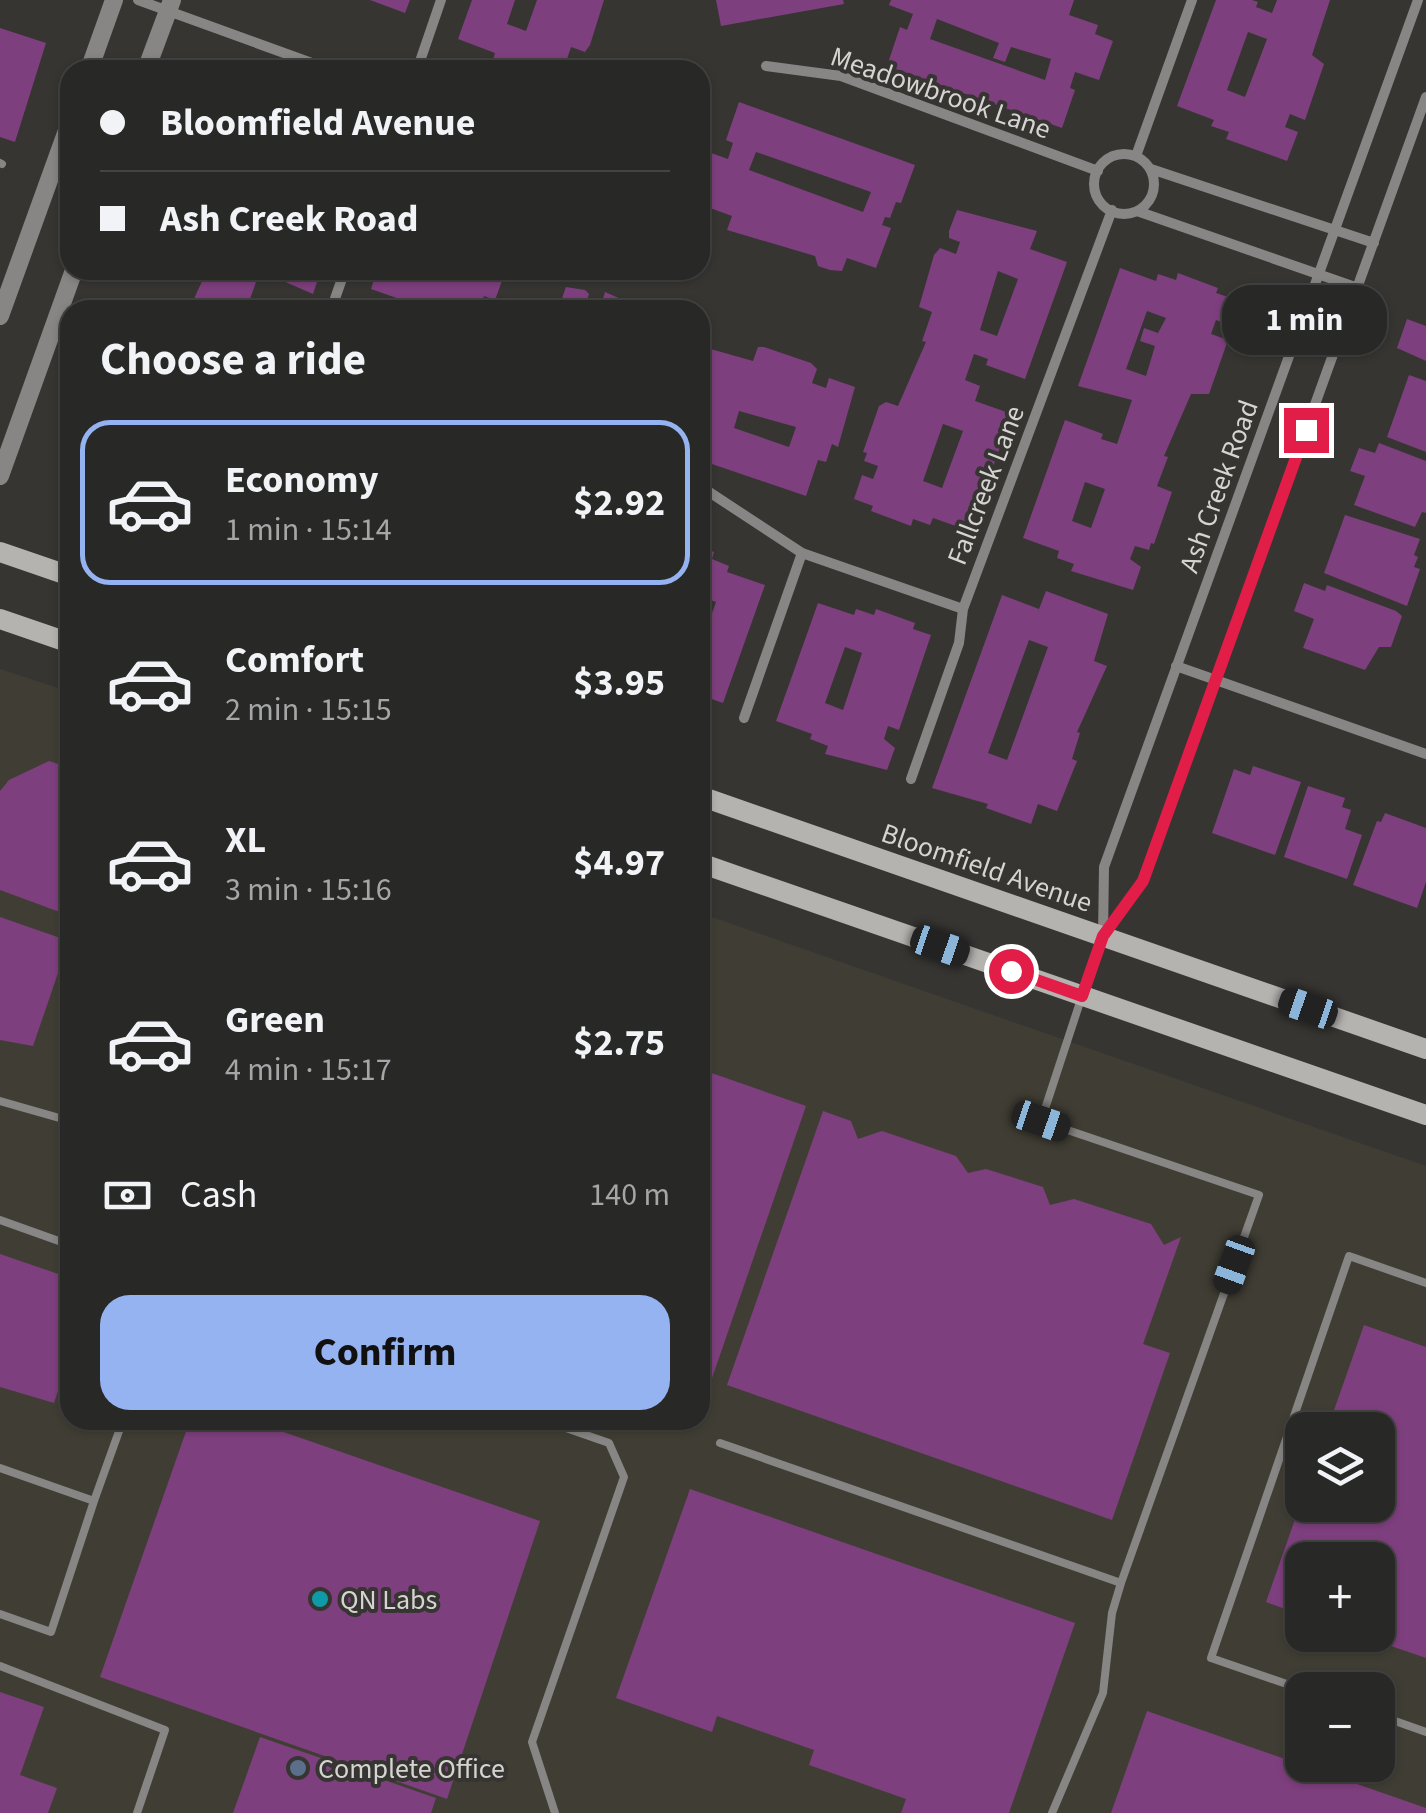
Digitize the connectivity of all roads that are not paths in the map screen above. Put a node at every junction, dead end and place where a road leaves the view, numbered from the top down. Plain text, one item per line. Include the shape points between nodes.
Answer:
1 (114, 0) edge
2 (138, 0) edge
3 (441, 0) edge
4 (1192, 0) edge
5 (1418, 0) edge
6 (170, 5) edge
7 (93, 60) edge
8 (150, 60) edge
9 (307, 60) edge
10 (420, 60) edge
11 (766, 66) dead end
12 (1426, 97) edge
13 (60, 150) edge
14 (1136, 156) junction
15 (1151, 169) junction
16 (1098, 171) junction
17 (1112, 210) junction
18 (1137, 211) junction
19 (1336, 230) junction
20 (1374, 244) junction
21 (1320, 274) junction
22 (1358, 288) junction
23 (60, 309) edge
24 (0, 316) edge
25 (0, 476) edge
26 (710, 493) edge
27 (0, 552) edge
28 (802, 553) junction
29 (60, 573) edge
30 (962, 609) junction
31 (0, 619) edge
32 (60, 640) edge
33 (1176, 666) junction
34 (1216, 680) junction
35 (744, 718) dead end
36 (1426, 738) edge
37 (1424, 753) edge
38 (911, 779) dead end
39 (710, 799) edge
40 (710, 866) edge
41 (1103, 936) junction
42 (1082, 996) junction
43 (1426, 1049) edge
44 (0, 1101) edge
45 (1426, 1115) edge
46 (60, 1118) edge
47 (0, 1220) edge
48 (60, 1241) edge
49 (1426, 1283) edge
50 (119, 1430) edge
51 (571, 1430) edge
52 (720, 1443) dead end
53 (0, 1468) edge
54 (94, 1501) junction
55 (1121, 1583) junction
56 (0, 1614) edge
57 (0, 1666) edge
58 (1285, 1683) edge
59 (1395, 1721) edge
60 (1426, 1732) edge
61 (137, 1813) edge
62 (555, 1813) edge
63 (1052, 1813) edge

1 - 7 street
2 - 6 street
3 - 10 street
4 - 14 street
5 - 19 street, Ash Creek Road
6 - 8 street
6 - 9 street
11 - 16 street, Meadowbrook Lane via 841,76
12 - 20 street, Ash Creek Road
13 - 24 street
14 - 15 street
14 - 16 street via 1116,155
15 - 18 street via 1154,189
15 - 19 street
16 - 17 street via 1096,194
17 - 18 street
17 - 30 street, Fallcreek Lane
18 - 21 street
19 - 20 street
19 - 21 street, Ash Creek Road
20 - 22 street, Ash Creek Road
21 - 22 street
21 - 33 street, Ash Creek Road
22 - 34 street, Ash Creek Road
23 - 25 street
26 - 28 street
27 - 29 main road
28 - 30 street
28 - 35 street
30 - 38 street, Fallcreek Lane via 959,643
31 - 32 main road
33 - 34 street
33 - 41 street, Ash Creek Road via 1104,867
34 - 37 street
34 - 41 street, Ash Creek Road via 1143,881
36 - 37 street
39 - 41 main road, Bloomfield Avenue
40 - 42 main road
41 - 42 street, Ash Creek Road
41 - 43 main road, Bloomfield Avenue
42 - 45 main road
42 - 55 lane via 1041,1121 1259,1195
44 - 46 lane
47 - 48 lane
49 - 58 lane via 1349,1256 1211,1658
50 - 54 lane
51 - 62 lane via 609,1444 624,1477 532,1742
52 - 55 lane
53 - 54 lane
54 - 56 lane via 50,1632
55 - 63 lane via 1103,1693
57 - 61 lane via 165,1730
59 - 60 lane

